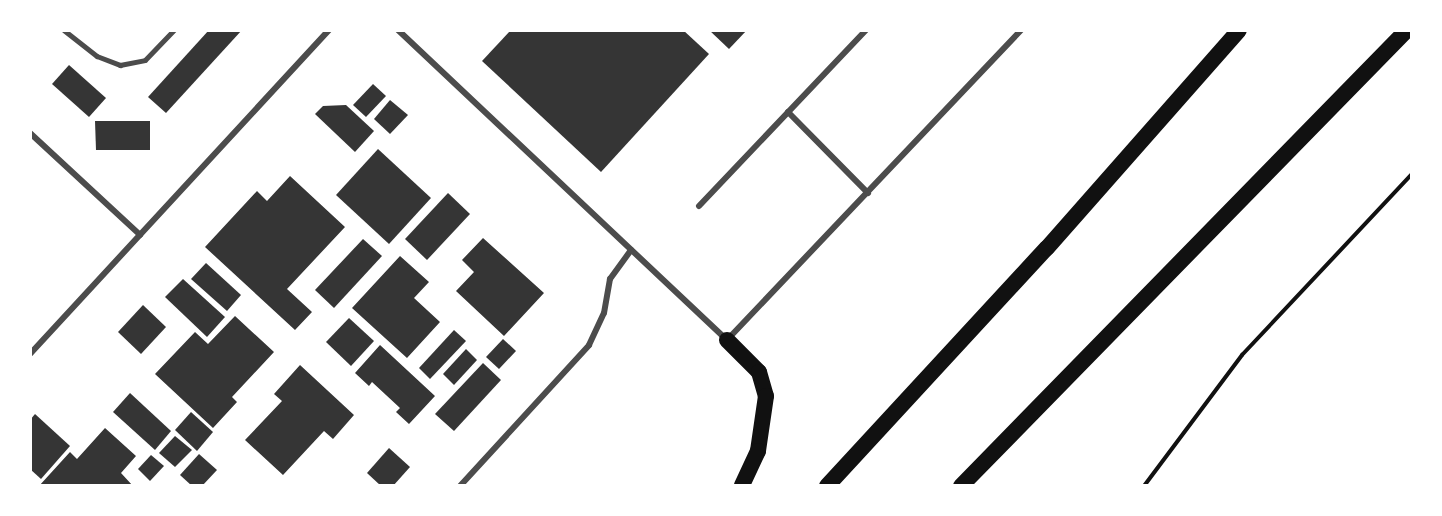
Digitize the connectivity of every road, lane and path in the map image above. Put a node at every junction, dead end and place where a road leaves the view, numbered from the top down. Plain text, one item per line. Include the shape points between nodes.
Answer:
1 (64, 30) edge
2 (174, 30) edge
3 (329, 30) edge
4 (398, 30) edge
5 (866, 30) edge
6 (1022, 30) edge
7 (1239, 30) edge
8 (1407, 30) edge
9 (788, 112) junction
10 (30, 133) edge
11 (1412, 174) edge
12 (868, 193) junction
13 (699, 206) dead end
14 (140, 235) junction
15 (631, 250) junction
16 (727, 340) junction
17 (30, 354) edge
18 (743, 482) edge
19 (460, 486) edge
20 (827, 486) edge
21 (961, 486) edge
22 (1144, 486) edge

1 - 2 lane via 97,56 120,65 145,60
3 - 14 street
4 - 15 street
5 - 9 street
6 - 12 street
7 - 20 highway via 1047,248
8 - 21 highway
9 - 12 street
9 - 13 street
10 - 14 street
11 - 22 path via 1242,355
12 - 16 street
14 - 17 street
15 - 16 street
15 - 19 street via 610,279 604,313 589,345
16 - 18 highway via 750,360 765,387 767,408 758,451

